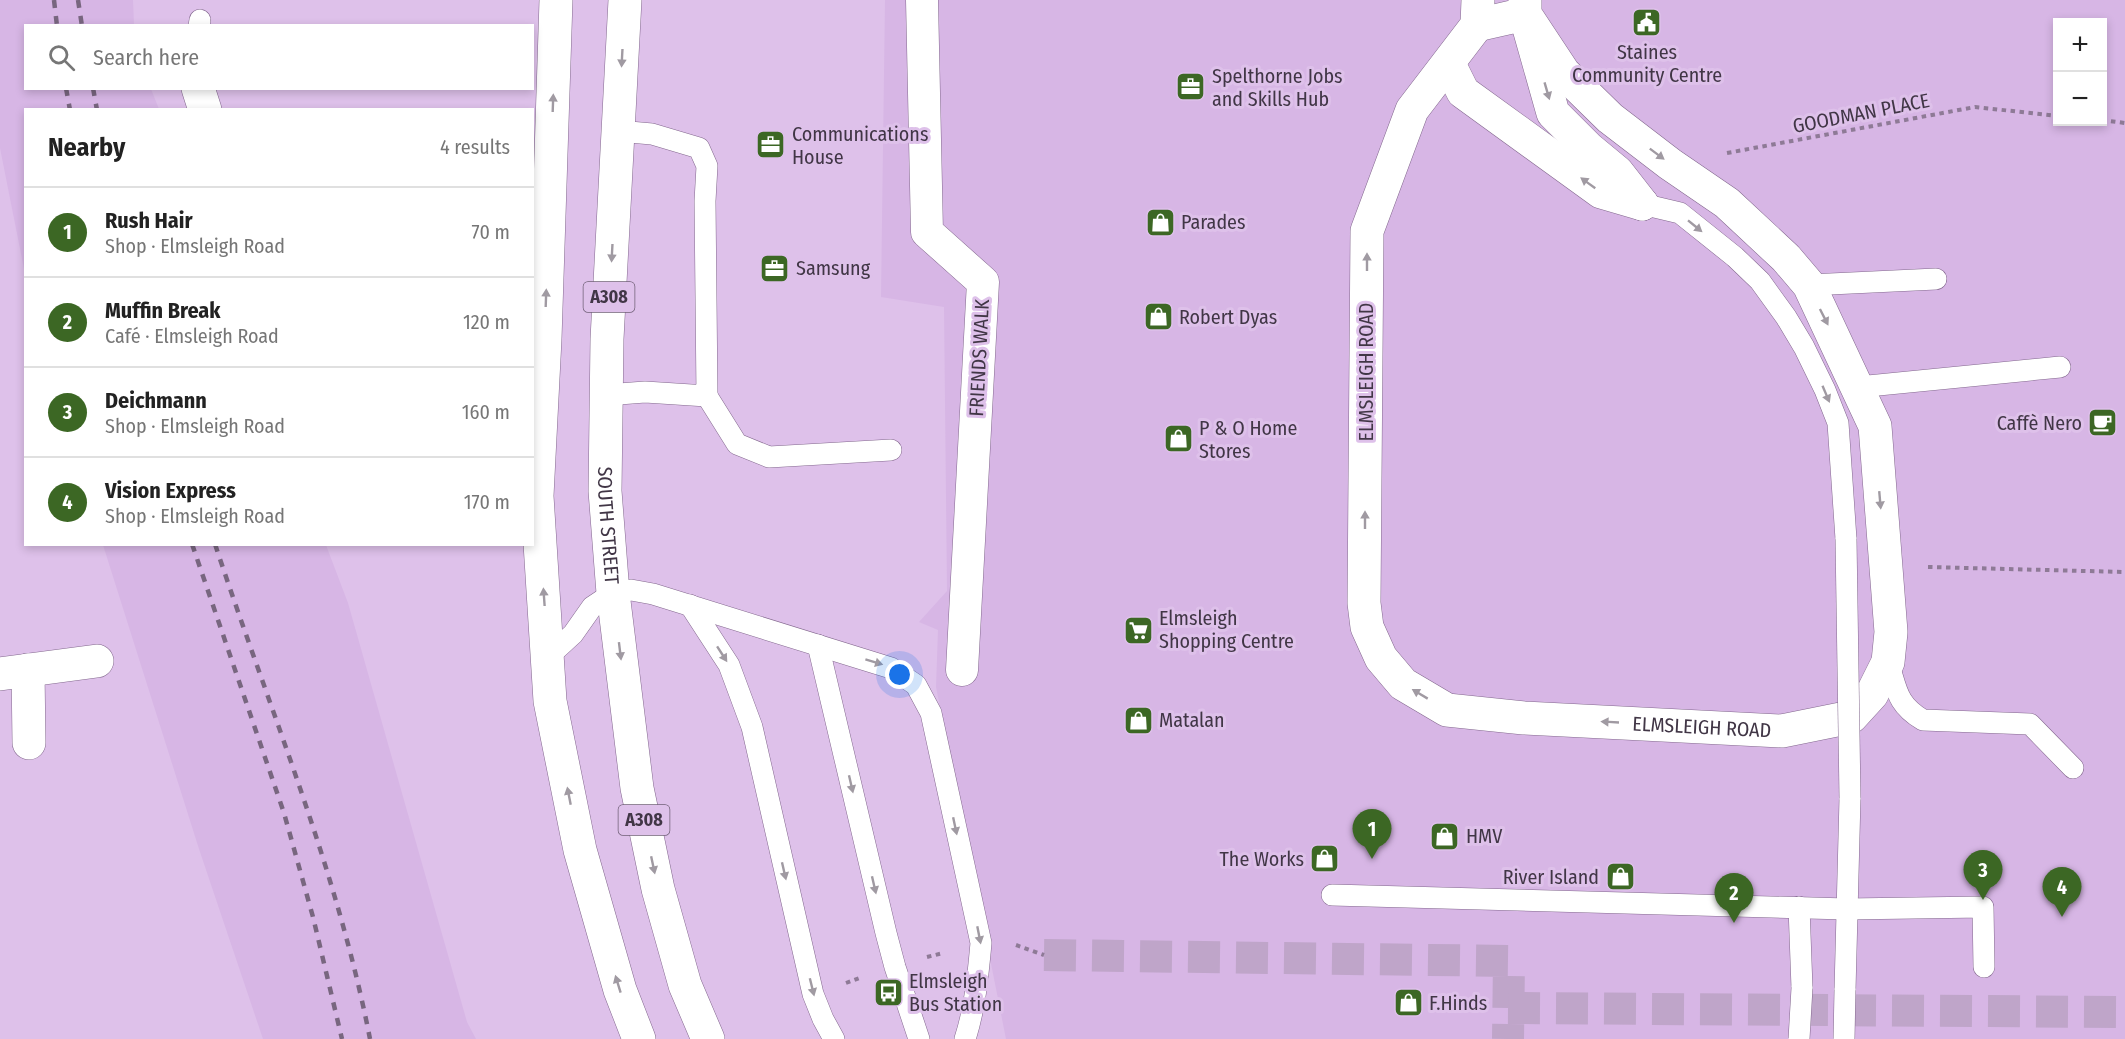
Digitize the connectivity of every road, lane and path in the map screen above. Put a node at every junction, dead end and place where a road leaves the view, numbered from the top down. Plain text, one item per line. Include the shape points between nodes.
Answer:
1 (556, 0) edge
2 (625, 0) edge
3 (922, 0) edge
4 (1525, 7) edge
5 (1477, 13) edge
6 (1449, 64) junction
7 (199, 90) edge
8 (204, 108) edge
9 (2053, 115) edge
10 (2107, 121) edge
11 (2125, 123) edge
12 (618, 131) junction
13 (1670, 164) junction
14 (1642, 204) junction
15 (1936, 279) dead end
16 (1809, 285) junction
17 (539, 344) edge
18 (2060, 367) dead end
19 (1858, 387) junction
20 (606, 395) junction
21 (707, 396) junction
22 (891, 450) dead end
23 (535, 494) edge
24 (1886, 566) junction
25 (2125, 572) edge
26 (613, 593) junction
27 (690, 605) junction
28 (818, 645) junction
29 (549, 656) junction
30 (97, 661) dead end
31 (1888, 662) junction
32 (962, 670) dead end
33 (14, 672) edge
34 (29, 743) dead end
35 (2073, 768) dead end
36 (1332, 895) dead end
37 (1800, 907) junction
38 (1847, 909) junction
39 (1984, 967) dead end
40 (867, 975) dead end
41 (838, 986) dead end
42 (639, 1039) edge
43 (708, 1039) edge
44 (834, 1039) edge
45 (919, 1039) edge
46 (965, 1039) edge
47 (1799, 1039) edge
48 (1844, 1039) edge

17 -> 1 street
2 -> 12 street, SOUTH STREET / A308
3 - 32 street, FRIENDS WALK via 927,232 983,282
4 - 5 street, ELMSLEIGH ROAD
4 -> 13 street, ELMSLEIGH ROAD via 1564,73 1610,118
4 -> 14 street via 1553,113 1617,172
5 - 6 street, ELMSLEIGH ROAD
14 -> 6 street via 1601,192 1463,92
31 -> 6 street, ELMSLEIGH ROAD via 1872,694 1851,717 1782,731 1447,710 1403,684 1381,658 1367,627 1364,603 1367,231 1412,110
7 - 8 street
9 - 13 path, GOODMAN PLACE via 1975,107
10 - 11 path
12 -> 20 street, SOUTH STREET / A308
12 - 21 lane via 680,141 699,148 704,155
13 - 16 street, ELMSLEIGH ROAD via 1727,202
14 -> 38 lane, bridge via 1680,213 1760,281 1804,347 1838,423 1846,539 1850,798
15 - 16 lane
16 -> 19 street, ELMSLEIGH ROAD
17 - 23 street
18 - 19 lane
19 -> 24 street, ELMSLEIGH ROAD via 1875,426
20 - 21 lane via 645,392
20 - 26 street, SOUTH STREET / A308 via 605,492
21 - 22 lane via 737,444 769,457
29 -> 23 street
24 - 25 path
24 - 31 street, ELMSLEIGH ROAD via 1891,632
26 - 27 lane via 631,590
26 - 29 lane via 592,607 573,634
26 -> 43 street, SOUTH STREET / A308 via 637,788 685,985
27 - 28 lane
27 -> 44 lane via 729,665 752,727 813,994
28 -> 45 lane via 886,933
28 -> 46 lane via 891,668 916,684 931,712 981,944
42 -> 29 street via 620,990 580,850 550,700
30 - 33 street
31 - 35 lane via 1900,701 1923,720 2030,724
33 - 34 street
36 - 37 lane
37 - 38 lane
37 - 47 lane, bridge
38 - 39 lane via 1983,907
38 - 48 lane, bridge
40 - 41 path

